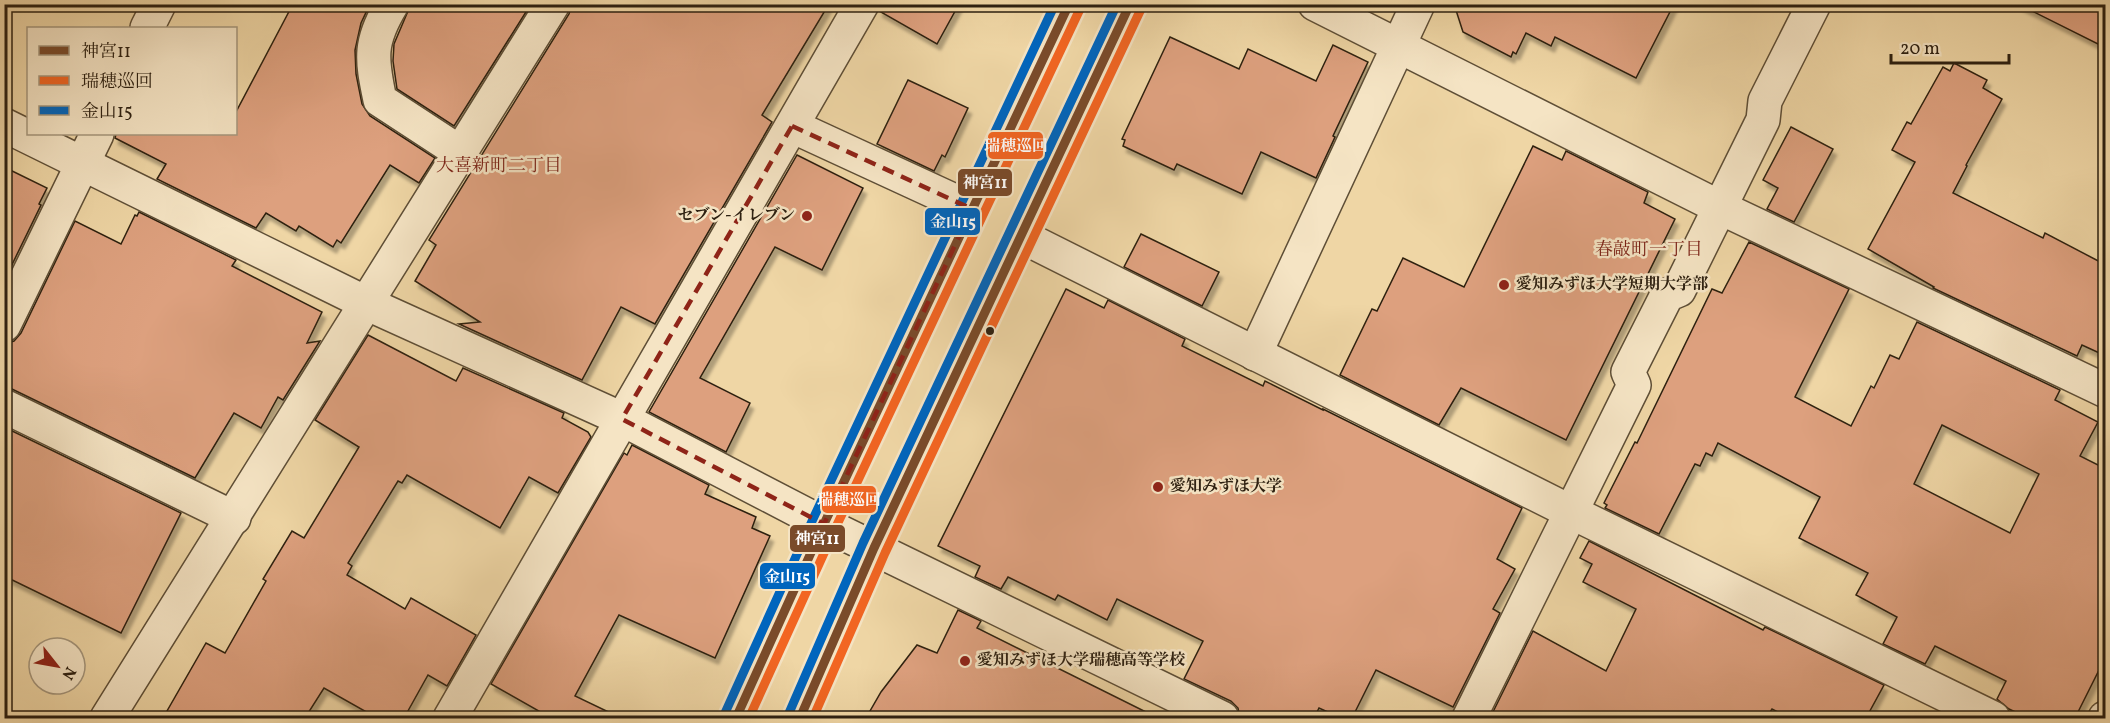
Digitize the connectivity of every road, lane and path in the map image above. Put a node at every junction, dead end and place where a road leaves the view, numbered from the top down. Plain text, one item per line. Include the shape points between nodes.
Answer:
1 (159, 4) edge
2 (392, 4) edge
3 (553, 4) edge
4 (862, 4) edge
5 (1069, 4) edge
6 (1130, 4) edge
7 (1315, 4) edge
8 (1418, 4) edge
9 (1814, 4) edge
10 (148, 27) edge
11 (1398, 46) junction
12 (4, 125) edge
13 (792, 126) junction
14 (27, 131) edge
15 (41, 135) edge
16 (90, 148) edge
17 (462, 153) junction
18 (1721, 208) junction
19 (972, 209) junction
20 (1021, 236) junction
21 (368, 304) junction
22 (4, 325) edge
23 (1255, 354) junction
24 (2106, 391) edge
25 (4, 406) edge
26 (622, 419) junction
27 (1571, 512) junction
28 (234, 518) junction
29 (824, 524) junction
30 (874, 548) junction
31 (107, 718) edge
32 (450, 718) edge
33 (736, 718) edge
34 (800, 718) edge
35 (1222, 718) edge
36 (1469, 718) edge
37 (1993, 718) edge

1 - 10 street
2 - 17 street via 373,47 380,100
3 - 17 street
4 - 13 street
5 - 19 street
6 - 20 street
7 - 11 street
8 - 11 street
9 - 18 street via 1765,101 1763,120
11 - 18 street
11 - 23 street
12 - 14 street
13 - 19 street
13 - 26 street
15 - 16 street
16 - 21 street
16 - 22 street
17 - 21 street
18 - 24 street
18 - 27 street via 1679,291 1667,295 1628,372 1634,385
19 - 29 street
20 - 23 street
20 - 30 street
21 - 26 street
21 - 28 street
23 - 27 street
25 - 28 street
26 - 29 street
26 - 32 street
27 - 36 street
27 - 37 street
28 - 31 street
29 - 30 street
29 - 33 street
30 - 34 street
30 - 35 street

